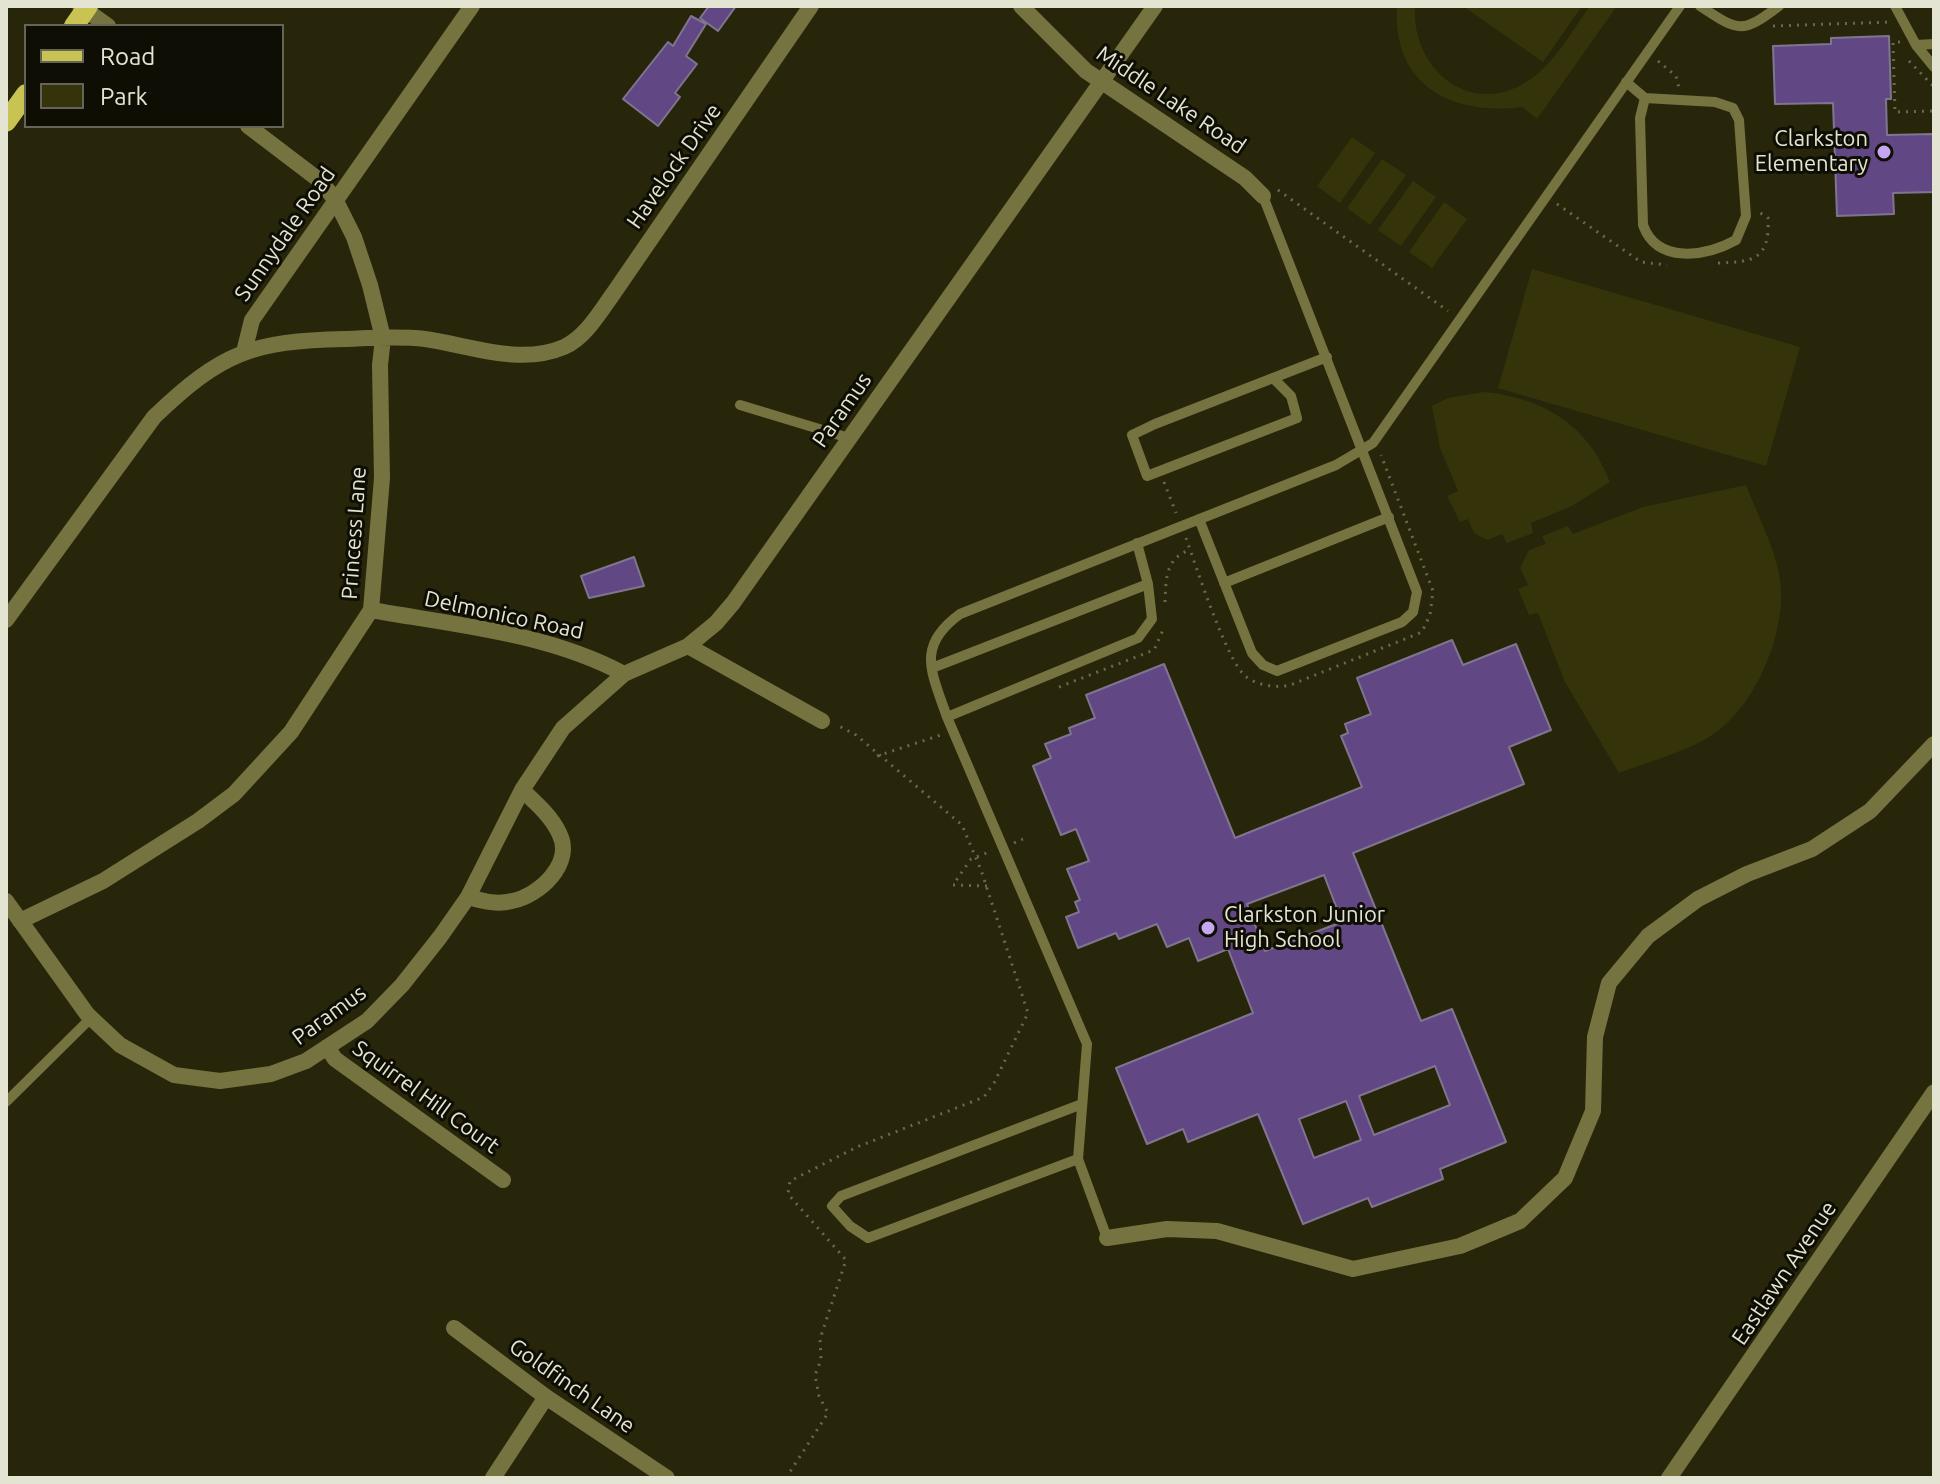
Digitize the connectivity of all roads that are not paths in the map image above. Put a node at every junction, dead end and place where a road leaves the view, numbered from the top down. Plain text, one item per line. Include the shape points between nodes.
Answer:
1 (472, 6) edge
2 (811, 6) edge
3 (1021, 6) edge
4 (1155, 6) edge
5 (1680, 6) edge
6 (1700, 6) edge
7 (1779, 6) edge
8 (1895, 6) edge
9 (82, 12) edge
10 (104, 24) edge
11 (1934, 44) edge
12 (1916, 45) junction
13 (1934, 67) edge
14 (1101, 82) junction
15 (1626, 82) junction
16 (24, 97) edge
17 (1645, 98) junction
18 (6, 122) edge
19 (251, 128) edge
20 (1267, 190) joint
21 (335, 199) junction
22 (383, 338) junction
23 (244, 352) junction
24 (1327, 357) junction
25 (1273, 378) junction
26 (740, 405) dead end
27 (849, 438) junction
28 (1363, 450) junction
29 (1389, 517) junction
30 (1199, 519) junction
31 (1137, 543) junction
32 (1224, 583) junction
33 (1148, 584) junction
34 (371, 610) junction
35 (6, 620) edge
36 (688, 646) junction
37 (932, 668) junction
38 (624, 674) junction
39 (947, 717) junction
40 (822, 721) road end
41 (1934, 744) edge
42 (522, 790) junction
43 (468, 897) junction
44 (6, 901) edge
45 (20, 921) junction
46 (91, 1018) junction
47 (327, 1047) junction
48 (1934, 1092) edge
49 (6, 1102) edge
50 (1082, 1104) junction
51 (1078, 1159) junction
52 (503, 1180) dead end
53 (1107, 1238) joint
54 (454, 1328) dead end
55 (546, 1397) junction
56 (493, 1478) edge
57 (667, 1478) edge
58 (1669, 1478) edge

1 - 21 street, Sunnydale Road
2 - 22 street, Havelock Drive via 613,294 566,346 525,354
3 - 14 street, Middle Lake Road
4 - 14 street, Paramus
5 - 15 lane
6 - 7 lane via 1740,29
8 - 12 lane
9 - 10 street
11 - 12 lane
12 - 13 lane
14 - 20 street, Middle Lake Road
14 - 27 street, Paramus
15 - 17 lane
15 - 28 lane via 1373,443
16 - 18 main road
17 - 17 lane via 1640,134 1643,225 1649,242 1675,253 1721,248 1736,240 1746,216 1739,120 1733,108
19 - 21 street, Princess Lane via 319,180
20 - 24 lane
21 - 22 street, Princess Lane via 354,237
21 - 23 street, Sunnydale Road via 252,320
22 - 23 street via 301,340
22 - 34 street, Princess Lane via 382,493
23 - 35 street via 181,392 154,417
24 - 25 lane
24 - 28 lane
25 - 25 lane via 1132,435 1147,476 1297,418 1291,396
26 - 27 lane
27 - 36 street, Paramus via 733,603
28 - 29 lane
28 - 30 lane
29 - 32 lane
29 - 32 lane via 1417,592 1413,612 1402,622 1290,669 1277,671 1252,653
30 - 31 lane
30 - 32 lane
31 - 33 lane
31 - 37 lane via 960,614 932,641
33 - 37 lane
33 - 39 lane via 1152,619 1138,638
34 - 38 street, Delmonico Road via 505,634 590,657
34 - 45 street, Princess Lane via 291,732 234,794 103,881
36 - 38 street, Paramus
36 - 40 street
37 - 39 lane
38 - 42 street, Paramus via 563,728
39 - 50 lane via 1087,1044
41 - 53 street via 1870,811 1812,849 1698,899 1648,936 1609,983 1595,1037 1593,1111 1565,1178 1520,1221 1460,1246 1353,1269 1217,1231 1167,1229
42 - 43 street, Paramus
42 - 43 street via 561,835 562,857 552,877 515,901 496,904
43 - 47 street, Paramus via 402,985 367,1021
44 - 45 street, Paramus
45 - 46 street, Paramus
46 - 47 street, Paramus via 120,1045 174,1075 220,1081 271,1074
46 - 49 lane
47 - 52 street, Squirrel Hill Court via 335,1059
48 - 58 street, Eastlawn Avenue
50 - 51 lane
50 - 51 lane via 841,1196 832,1206 868,1238
51 - 53 lane
54 - 55 street, Goldfinch Lane
55 - 56 street
55 - 57 street, Goldfinch Lane

